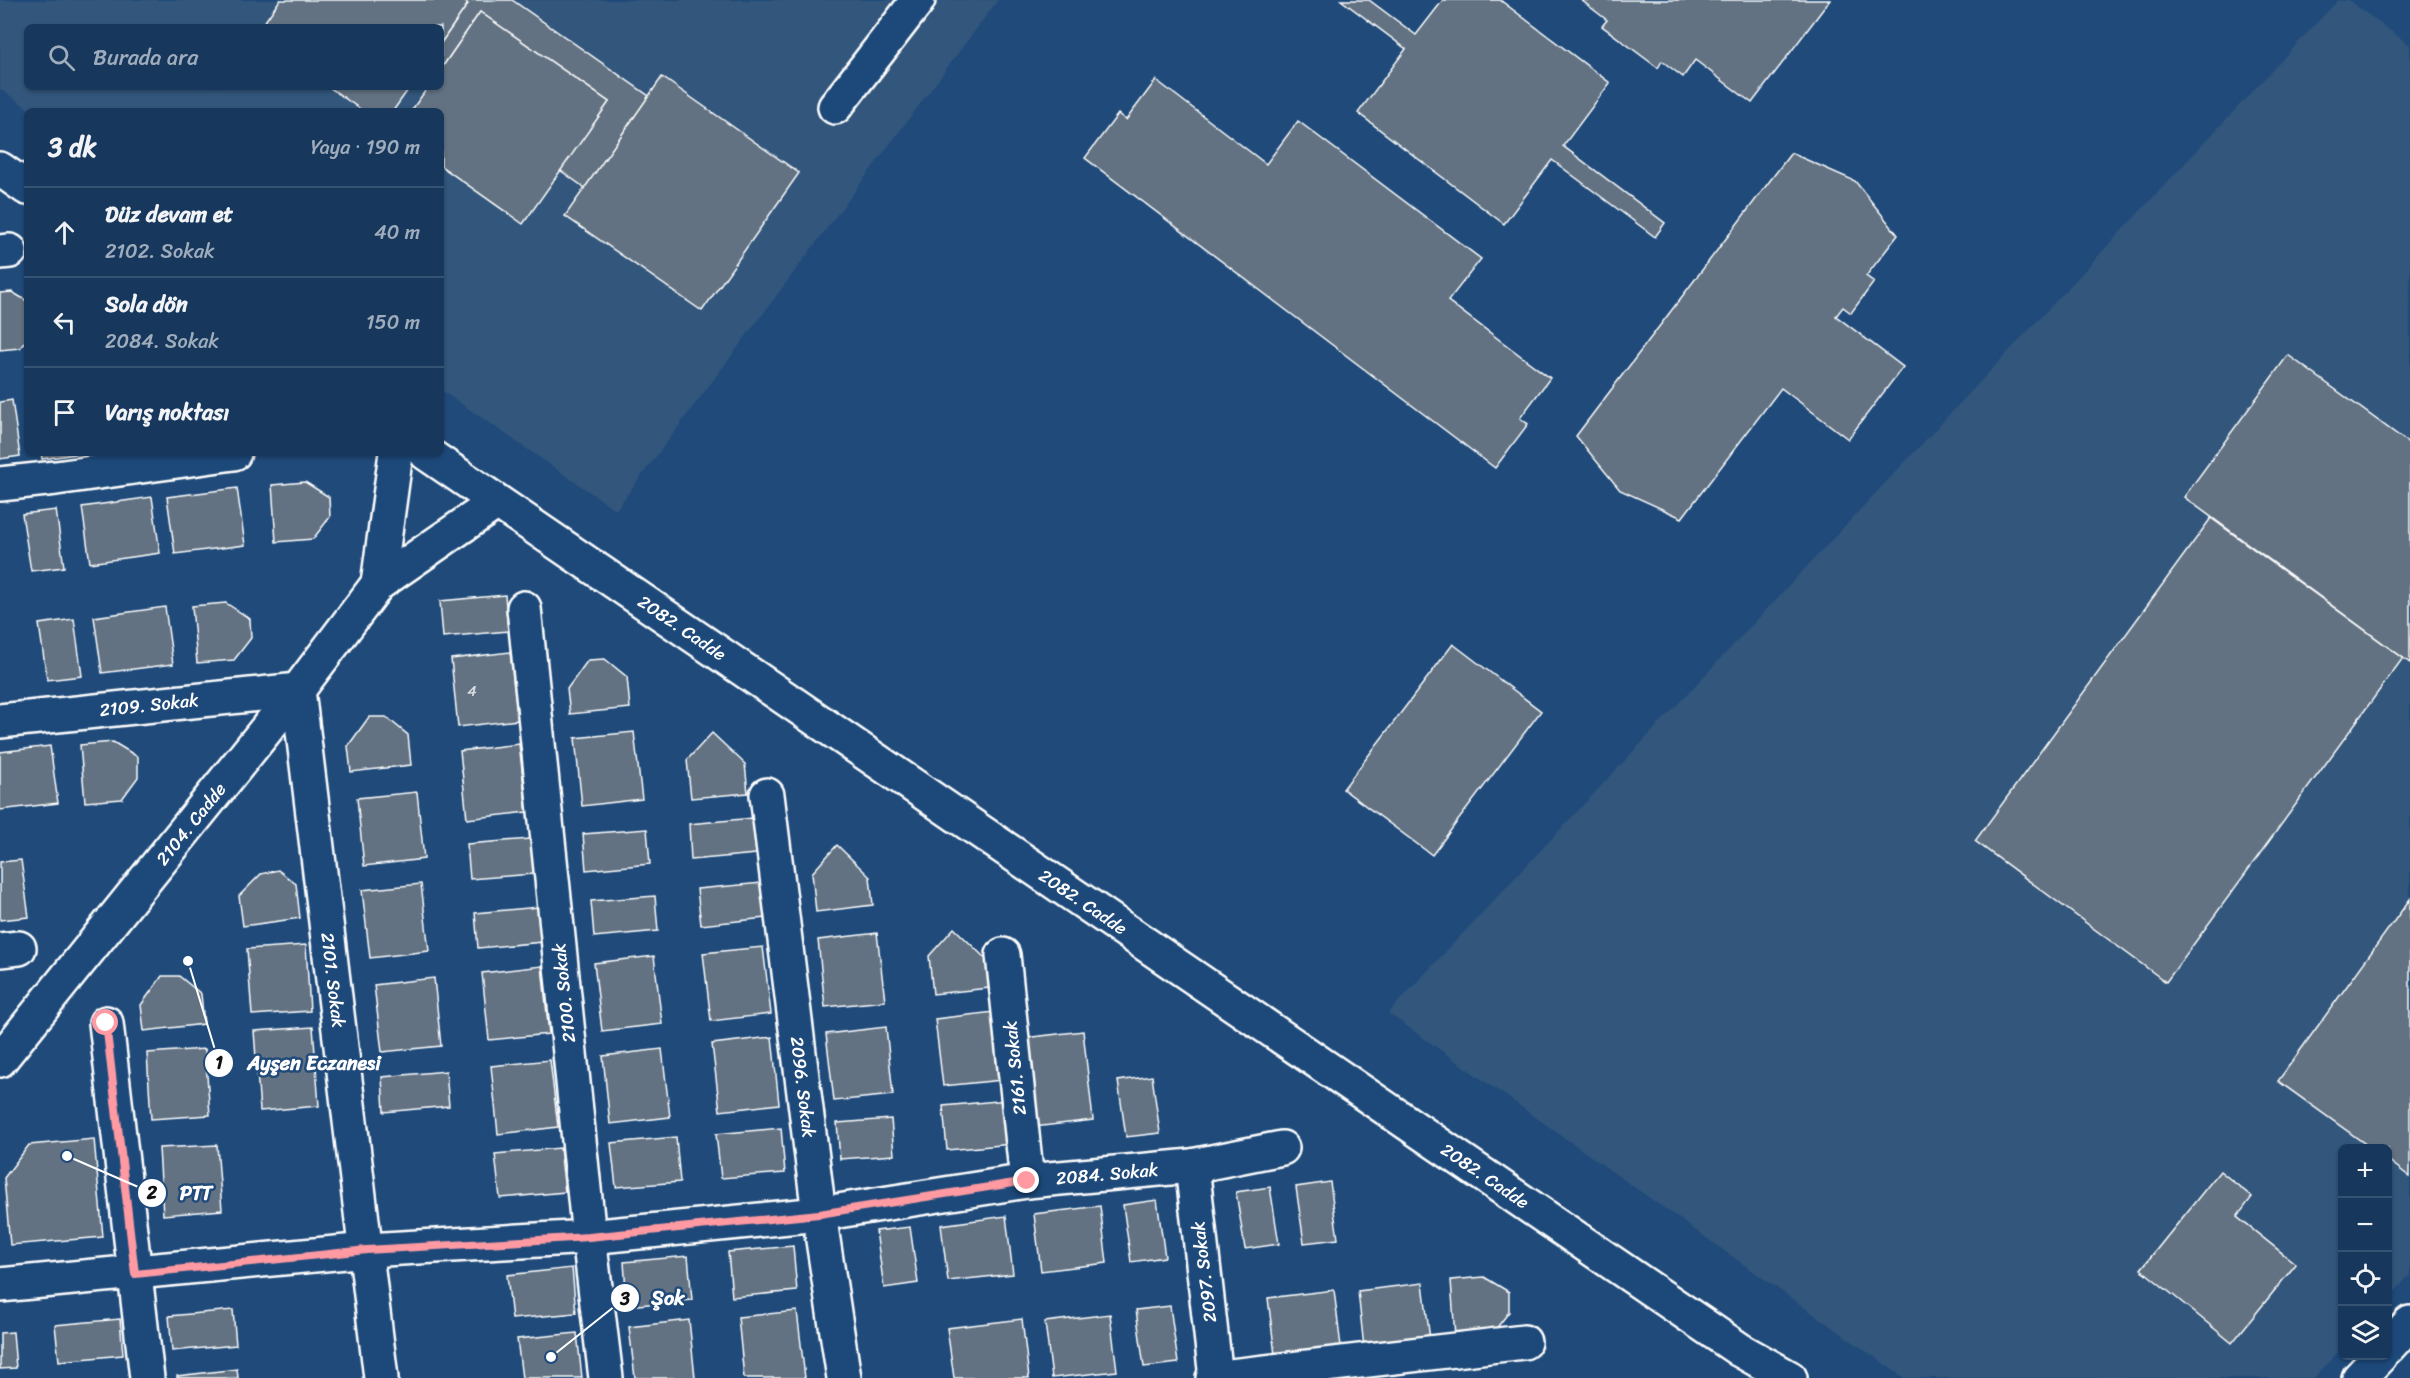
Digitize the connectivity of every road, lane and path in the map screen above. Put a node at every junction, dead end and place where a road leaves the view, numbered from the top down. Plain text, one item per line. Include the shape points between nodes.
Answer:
1 (918, 0) edge
2 (835, 107) dead end
3 (0, 170) edge
4 (24, 186) edge
5 (213, 456) edge
6 (396, 456) edge
7 (430, 456) edge
8 (0, 484) edge
9 (497, 502) junction
10 (378, 584) junction
11 (524, 608) dead end
12 (298, 690) junction
13 (0, 721) edge
14 (767, 795) dead end
15 (1003, 956) dead end
16 (106, 1023) dead end
17 (0, 1060) edge
18 (1281, 1148) dead end
19 (1192, 1166) junction
20 (1027, 1181) junction
21 (819, 1214) junction
22 (589, 1237) junction
23 (367, 1250) junction
24 (135, 1274) junction
25 (0, 1285) edge
26 (2410, 1323) edge
27 (1524, 1342) dead end
28 (2392, 1343) edge
29 (1740, 1350) junction
30 (2376, 1360) edge
31 (147, 1378) edge
32 (381, 1378) edge
33 (606, 1378) edge
34 (844, 1378) edge
35 (1215, 1378) edge
36 (1767, 1378) edge
37 (1790, 1378) edge
38 (2359, 1378) edge

1 - 2 street
3 - 4 street
5 - 8 street
6 - 10 street, 2104. Cadde
7 - 9 street, 2082. Cadde
9 - 10 street, 2104. Cadde
9 - 29 street, 2082. Cadde
10 - 12 street, 2104. Cadde
11 - 22 street, 2100. Sokak
12 - 13 street, 2109. Sokak
12 - 17 street, 2104. Cadde
12 - 23 street, 2101. Sokak
14 - 21 street, 2096. Sokak
15 - 20 street, 2161. Sokak
16 - 24 street
18 - 19 street, 2084. Sokak
19 - 20 street, 2084. Sokak
19 - 35 street, 2097. Sokak
20 - 21 street, 2084. Sokak
21 - 22 street, 2084. Sokak
21 - 34 street, 2096. Sokak
22 - 23 street, 2084. Sokak
22 - 33 street, 2100. Sokak
23 - 24 street, 2084. Sokak
23 - 32 street, 2101. Sokak
24 - 25 street, 2084. Sokak
24 - 31 street
26 - 28 street
27 - 35 street
29 - 36 street, 2082. Cadde
29 - 37 street, 2082. Cadde
30 - 38 street

